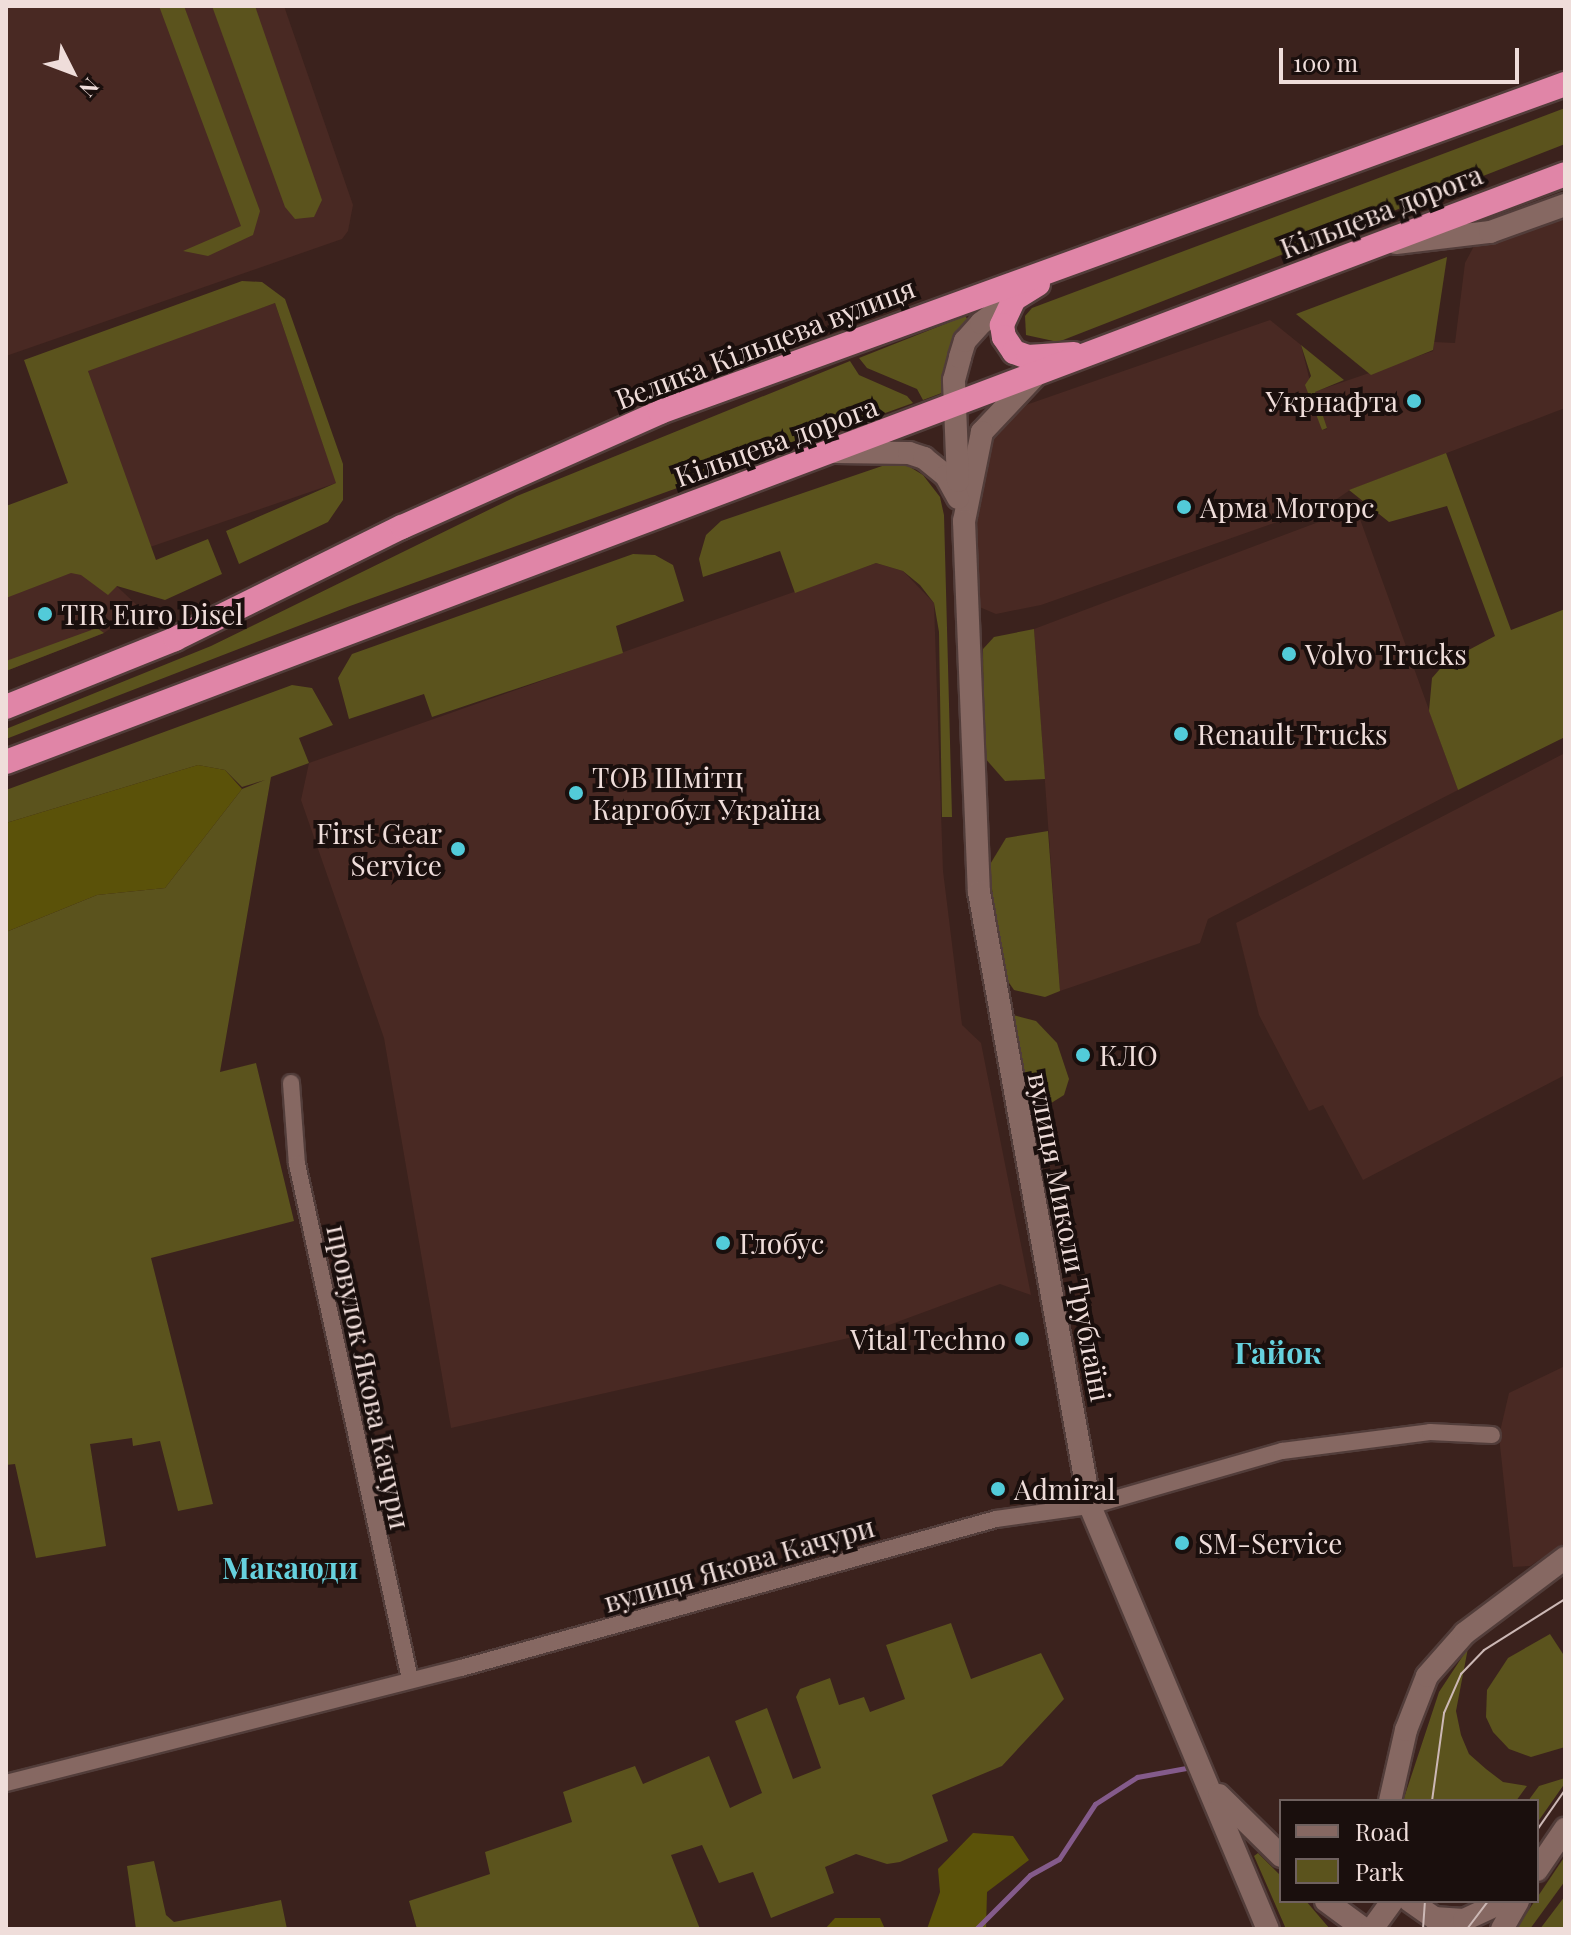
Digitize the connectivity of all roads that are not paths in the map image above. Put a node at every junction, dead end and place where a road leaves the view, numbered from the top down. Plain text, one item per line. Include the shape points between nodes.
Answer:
1 (1565, 84) edge
2 (1565, 174) edge
3 (1565, 205) edge
4 (1370, 245) junction
5 (1070, 263) junction
6 (1014, 299) junction
7 (1096, 353) junction
8 (1034, 377) junction
9 (955, 406) junction
10 (836, 452) junction
11 (961, 510) junction
12 (6, 707) edge
13 (6, 762) edge
14 (291, 1083) dead end
15 (1492, 1435) dead end
16 (1090, 1506) junction
17 (1565, 1558) edge
18 (410, 1679) junction
19 (6, 1783) edge
20 (1212, 1788) junction
21 (1390, 1799) edge
22 (1565, 1829) edge
23 (1279, 1854) edge
24 (1539, 1867) edge
25 (1328, 1903) edge
26 (1391, 1903) edge
27 (1413, 1903) edge
28 (1501, 1903) edge
29 (1517, 1903) edge
30 (1268, 1929) edge
31 (1344, 1929) edge
32 (1364, 1929) edge
33 (1372, 1929) edge
34 (1502, 1929) edge

1 - 5 highway, Велика Кільцева вулиця
2 - 4 highway, Кільцева дорога
3 - 4 main road via 1490,232
4 - 7 highway, Кільцева дорога
5 - 6 highway
5 - 12 highway, Велика Кільцева вулиця via 660,412 402,527 189,632
6 - 7 highway via 1002,325 1014,352 1028,357
6 - 9 main road via 965,341 954,380
7 - 8 highway, Кільцева дорога
8 - 9 highway, Кільцева дорога
8 - 11 main road, вулиця Миколи Трублаїні via 982,432
9 - 10 highway, Кільцева дорога
9 - 11 main road
10 - 11 main road via 924,458 946,476
10 - 13 highway, Кільцева дорога
11 - 16 main road, вулиця Миколи Трублаїні via 979,892
14 - 18 street, провулок Якова Качури via 297,1164
15 - 16 street, вулиця Якова Качури via 1430,1432 1282,1451
16 - 18 street, вулиця Якова Качури via 996,1519
16 - 20 main road, вулиця Миколи Трублаїні via 1113,1570
17 - 21 main road via 1493,1609 1427,1676 1406,1730
18 - 19 street, вулиця Якова Качури
20 - 23 main road
20 - 30 main road, вулиця Миколи Трублаїні
22 - 24 main road
25 - 31 main road
25 - 32 main road
26 - 33 main road
27 - 28 main road via 1434,1918 1464,1920
29 - 34 main road

